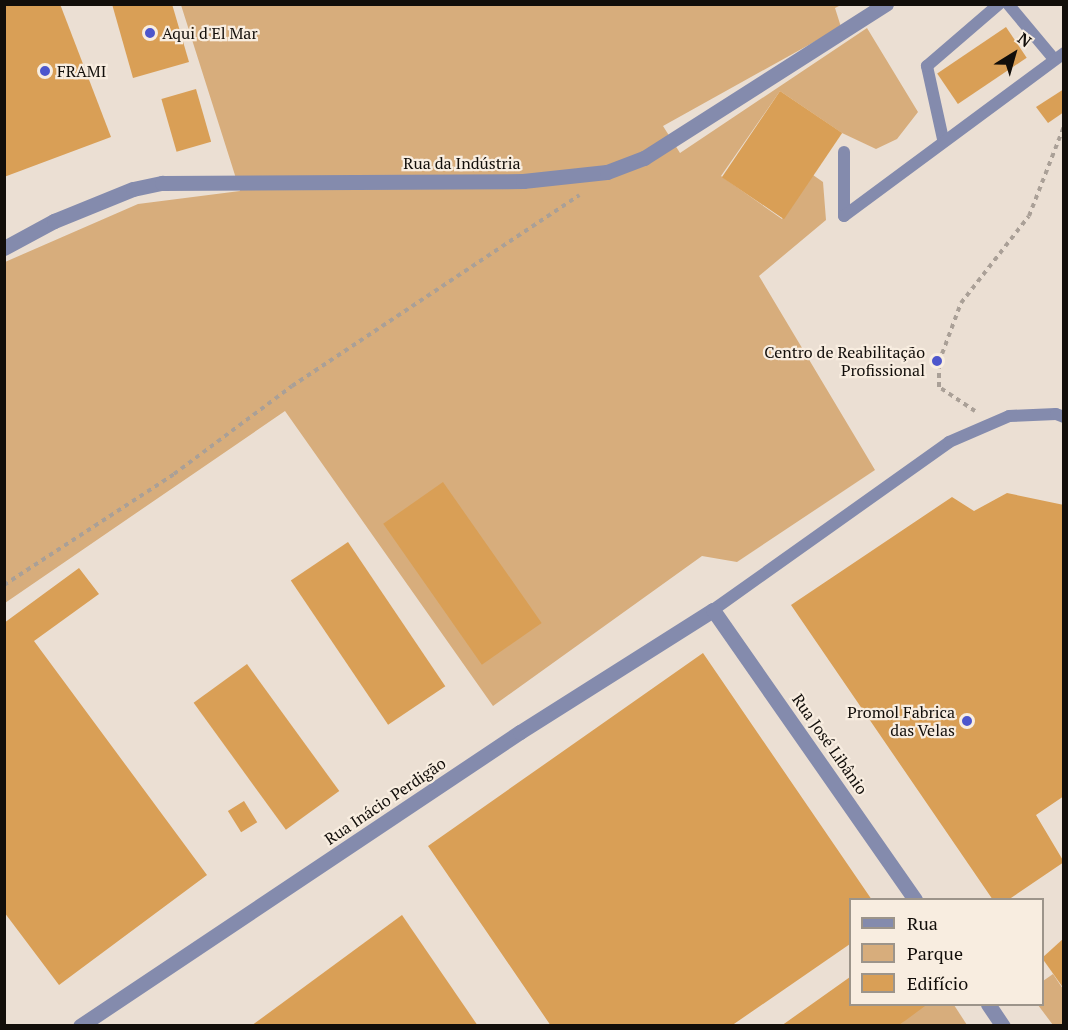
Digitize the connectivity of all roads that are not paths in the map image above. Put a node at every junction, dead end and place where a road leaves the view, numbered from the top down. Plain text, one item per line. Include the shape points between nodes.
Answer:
1 (886, 4) edge
2 (999, 4) edge
3 (1008, 4) edge
4 (1059, 56) edge
5 (943, 139) junction
6 (844, 152) dead end
7 (4, 248) edge
8 (1064, 417) edge
9 (713, 610) junction
10 (914, 898) edge
11 (989, 1006) edge
12 (80, 1026) edge
13 (1003, 1026) edge

1 - 7 street, Rua da Indústria via 644,158 607,172 523,181 162,183 133,189 54,221
2 - 5 lane via 927,66
3 - 4 lane
4 - 5 lane
5 - 6 lane via 844,216
8 - 9 lane via 1009,416 949,442
9 - 10 street, Rua José Libânio
9 - 12 street, Rua Inácio Perdigão via 520,732
11 - 13 street

